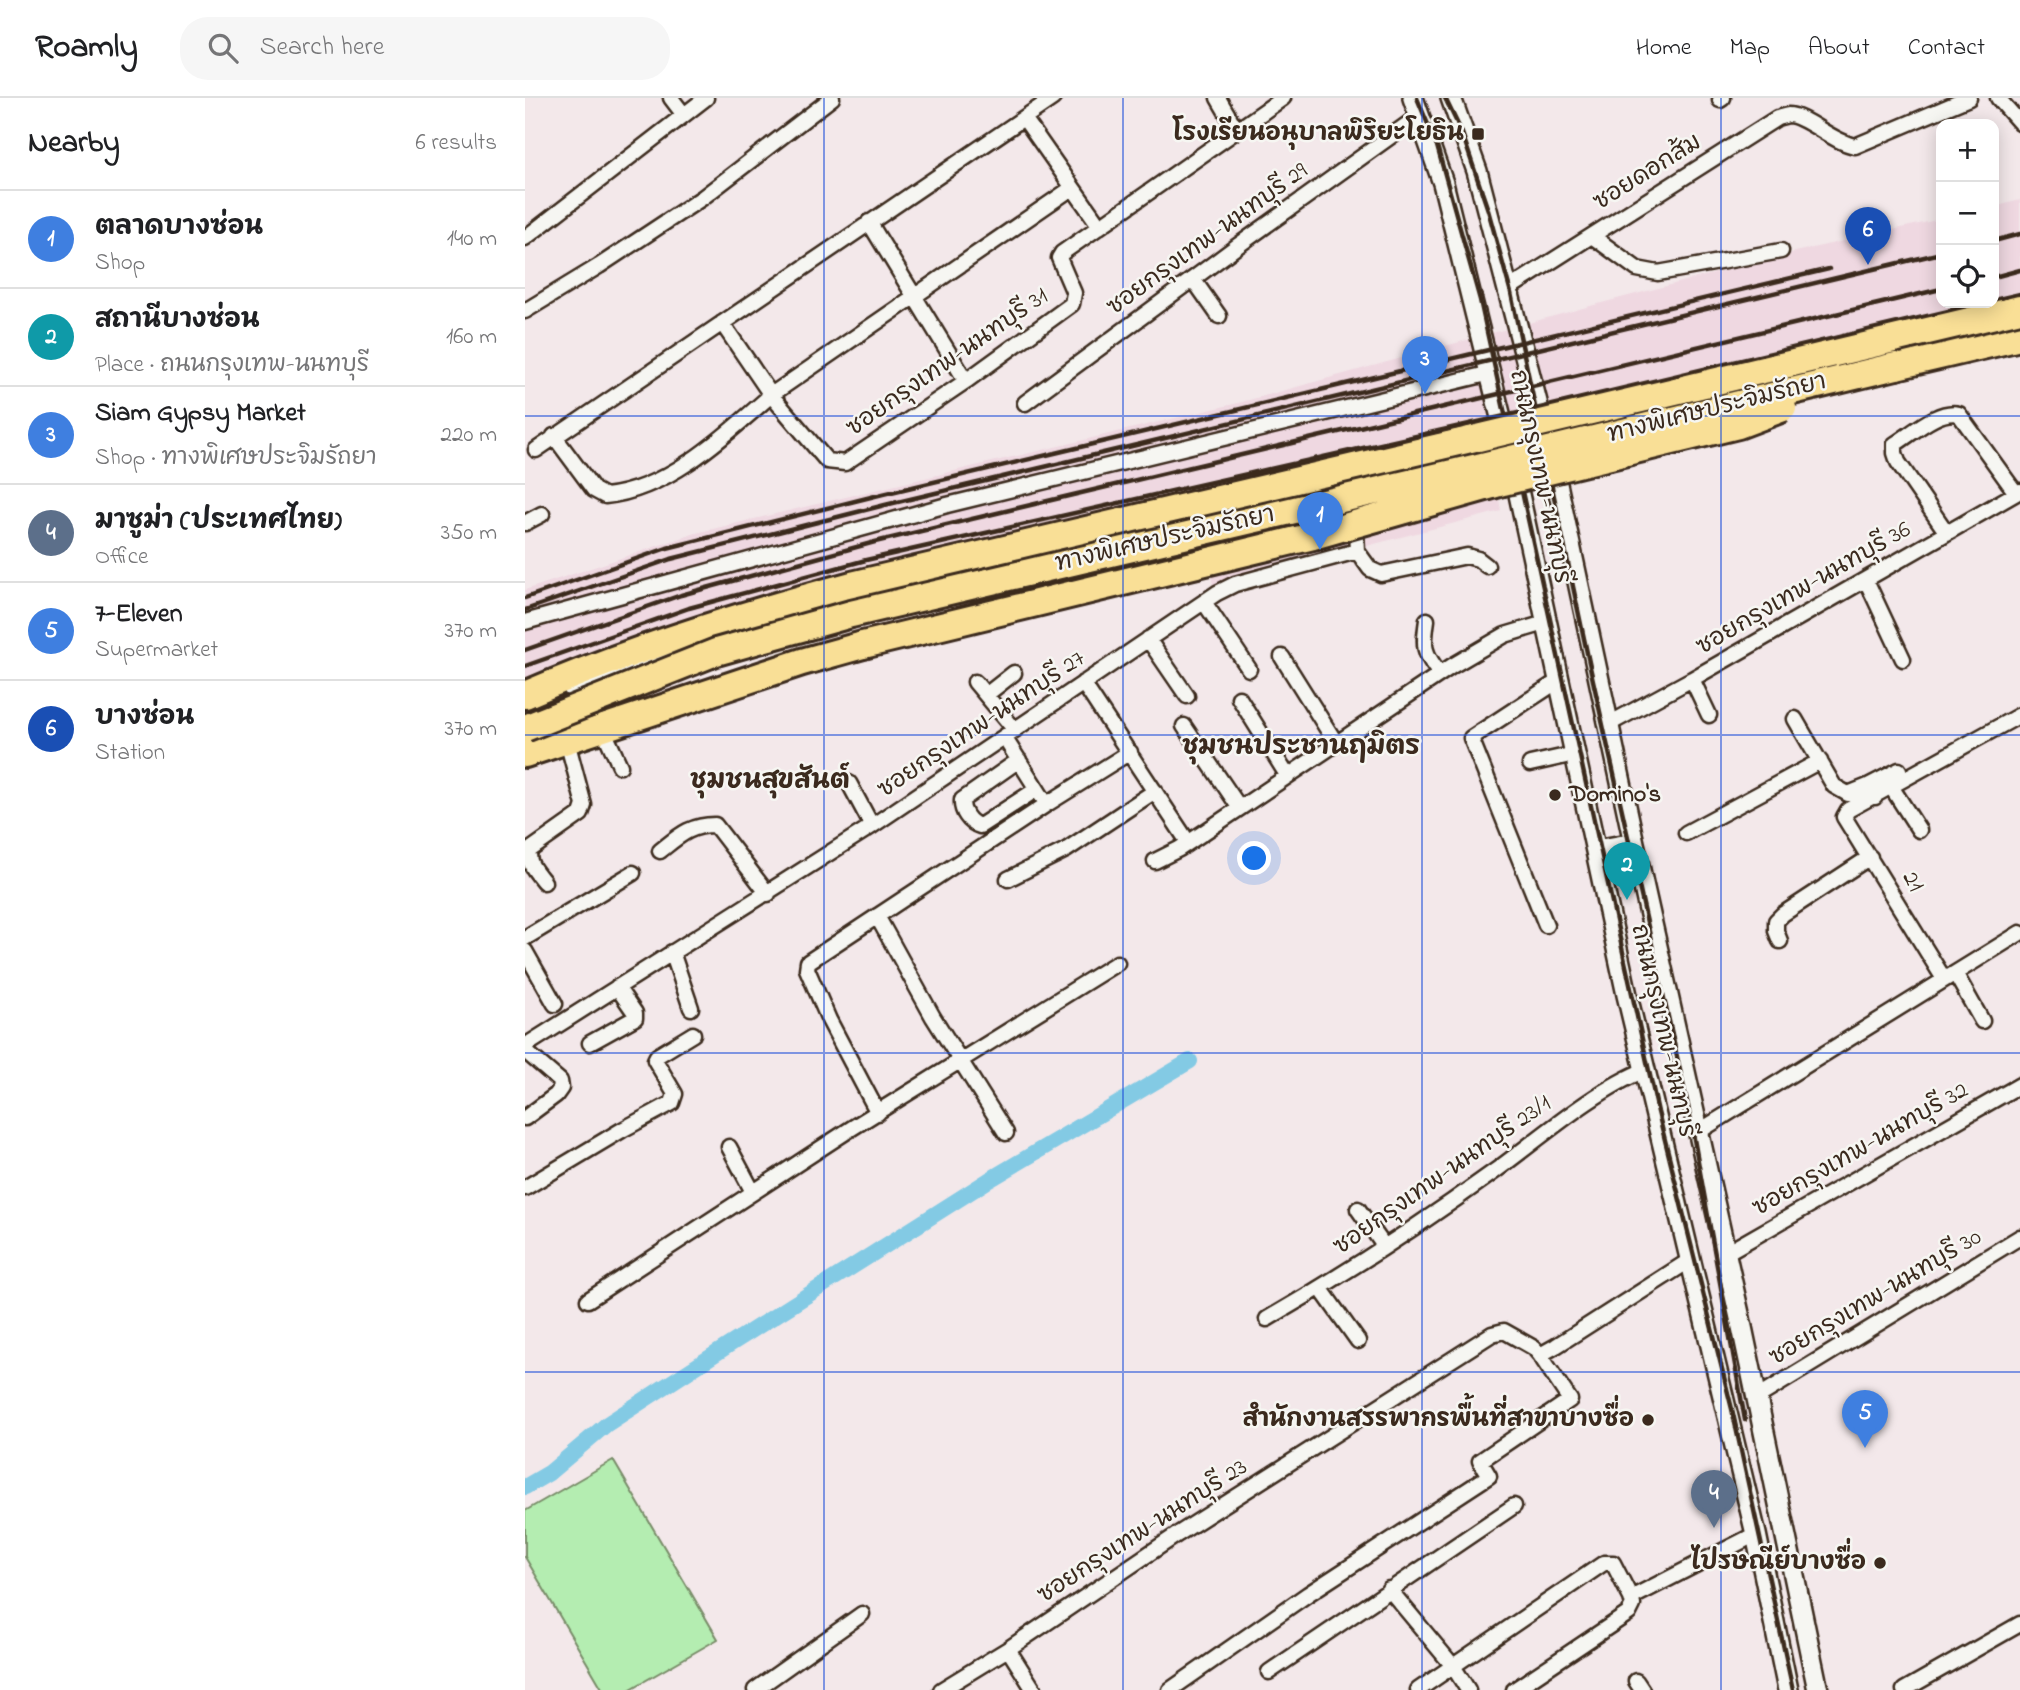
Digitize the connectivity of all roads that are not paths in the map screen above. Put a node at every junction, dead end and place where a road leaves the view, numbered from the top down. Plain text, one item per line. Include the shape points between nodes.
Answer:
1 (671, 98) edge
2 (706, 98) edge
3 (832, 98) edge
4 (1053, 98) edge
5 (1218, 98) edge
6 (1283, 98) edge
7 (1452, 98) edge
8 (1969, 98) edge
9 (1998, 98) edge
10 (1416, 107) edge
11 (684, 115) junction
12 (1024, 117) junction
13 (2020, 123) edge
14 (1236, 129) junction
15 (1072, 188) junction
16 (869, 222) junction
17 (1099, 225) junction
18 (1592, 236) junction
19 (525, 238) edge
20 (1780, 251) dead end
21 (1192, 279) junction
22 (1509, 289) junction
23 (915, 297) junction
24 (2020, 309) edge
25 (525, 311) edge
26 (1219, 316) dead end
27 (722, 323) junction
28 (2020, 337) edge
29 (1896, 366) junction
30 (1491, 373) junction
31 (965, 381) junction
32 (771, 395) junction
33 (1025, 402) dead end
34 (554, 436) junction
35 (536, 450) dead end
36 (1552, 456) junction
37 (1512, 462) junction
38 (1354, 491) junction
39 (2018, 492) edge
40 (542, 514) dead end
41 (525, 523) edge
42 (1947, 533) junction
43 (1357, 551) junction
44 (1487, 566) dead end
45 (1866, 580) junction
46 (1204, 601) junction
47 (1427, 620) dead end
48 (525, 622) edge
49 (1545, 623) junction
50 (715, 639) junction
51 (1148, 639) junction
52 (1282, 657) dead end
53 (1903, 659) dead end
54 (1249, 669) dead end
55 (1014, 673) dead end
56 (1440, 674) junction
57 (1692, 679) junction
58 (1558, 681) junction
59 (975, 682) dead end
60 (1083, 683) junction
61 (525, 695) edge
62 (986, 695) junction
63 (1187, 695) dead end
64 (1239, 698) dead end
65 (525, 708) edge
66 (1709, 715) dead end
67 (2020, 715) edge
68 (1795, 719) dead end
69 (1609, 724) junction
70 (1184, 726) dead end
71 (525, 728) edge
72 (603, 729) junction
73 (1009, 733) junction
74 (525, 734) edge
75 (567, 741) junction
76 (1336, 743) junction
77 (1130, 752) junction
78 (525, 754) edge
79 (1575, 754) junction
80 (1019, 760) junction
81 (1819, 761) junction
82 (1530, 764) dead end
83 (620, 766) dead end
84 (1899, 770) dead end
85 (1287, 775) junction
86 (849, 783) dead end
87 (1892, 788) junction
88 (1037, 789) junction
89 (1871, 791) junction
90 (1155, 792) junction
91 (1047, 804) junction
92 (1239, 807) junction
93 (872, 826) junction
94 (1919, 830) dead end
95 (1686, 833) dead end
96 (1188, 842) junction
97 (1634, 843) junction
98 (1596, 850) junction
99 (660, 851) dead end
100 (1870, 857) junction
101 (1155, 861) dead end
102 (633, 873) dead end
103 (1009, 879) dead end
104 (544, 882) dead end
105 (768, 894) junction
106 (877, 916) junction
107 (1546, 925) dead end
108 (2020, 933) edge
109 (525, 938) edge
110 (1780, 941) dead end
111 (525, 951) edge
112 (672, 952) junction
113 (1118, 963) dead end
114 (1950, 976) junction
115 (617, 987) junction
116 (555, 1004) dead end
117 (691, 1008) dead end
118 (1982, 1021) dead end
119 (693, 1034) dead end
120 (590, 1043) dead end
121 (525, 1049) edge
122 (961, 1061) junction
123 (1645, 1070) junction
124 (2019, 1086) edge
125 (878, 1113) junction
126 (525, 1118) edge
127 (1698, 1132) junction
128 (1006, 1133) dead end
129 (729, 1147) dead end
130 (525, 1188) edge
131 (753, 1192) junction
132 (1358, 1209) dead end
133 (2020, 1237) edge
134 (1384, 1246) junction
135 (1726, 1253) junction
136 (1689, 1259) junction
137 (1321, 1289) junction
138 (588, 1300) dead end
139 (1267, 1319) dead end
140 (1358, 1341) dead end
141 (1540, 1355) junction
142 (1756, 1398) junction
143 (1724, 1409) junction
144 (1514, 1506) dead end
145 (1756, 1534) junction
146 (1389, 1589) junction
147 (1631, 1598) junction
148 (862, 1614) dead end
149 (2020, 1624) edge
150 (1008, 1649) junction
151 (1453, 1666) junction
152 (1269, 1672) dead end
153 (755, 1690) edge
154 (941, 1690) edge
155 (1034, 1690) edge
156 (1170, 1690) edge
157 (1418, 1690) edge
158 (1468, 1690) edge
159 (1514, 1690) edge
160 (1788, 1690) edge
161 (1818, 1690) edge
162 (1904, 1690) edge

1 - 11 street
2 - 11 street
3 - 25 street via 702,198
4 - 12 street
5 - 14 street
6 - 14 street, ซอยกรุงเทพ-นนทบุรี 31
7 - 22 main road, ถนนกรุงเทพ-นนทบุรี
8 - 18 street, ซอยดอกส้ม via 1856,146 1799,118 1777,118
9 - 13 street
10 - 21 street, ซอยกรุงเทพ-นนทบุรี 29
10 - 30 main road, ถนนกรุงเทพ-นนทบุรี via 1443,183
11 - 19 street
12 - 15 street
12 - 16 street
14 - 17 street, ซอยกรุงเทพ-นนทบุรี 31
15 - 17 street
15 - 23 street
16 - 23 street
16 - 27 street
17 - 31 street, ซอยกรุงเทพ-นนทบุรี 31 via 1059,258 1074,293 1072,303
18 - 20 street via 1637,269 1658,273
18 - 22 street, ซอยดอกส้ม
21 - 26 street
21 - 33 street, ซอยกรุงเทพ-นนทบุรี 29
22 - 36 main road, ถนนกรุงเทพ-นนทบุรี
23 - 31 street
23 - 32 street
24 - 61 highway, ทางพิเศษประจิมรัถยา, bridge via 852,585 716,623
27 - 32 street, ซอยกรุงเทพ-นนทบุรี 31
27 - 34 street
28 - 29 highway, ทางพิเศษประจิมรัถยา
29 - 71 highway, ทางพิเศษประจิมรัถยา, bridge via 851,614 716,652
29 - 72 highway, bridge via 1738,425 1503,482 1300,539 863,645
30 - 37 main road, ถนนกรุงเทพ-นนทบุรี
30 - 48 street via 947,505
31 - 32 street, ซอยกรุงเทพ-นนทบุรี 31 via 845,463 834,464
32 - 34 street via 672,473 615,495 594,490
34 - 35 street
36 - 37 main road
36 - 69 main road, ถนนกรุงเทพ-นนทบุรี
37 - 38 main road
37 - 49 main road, ถนนกรุงเทพ-นนทบุรี
38 - 43 street
38 - 50 main road
39 - 42 street, ซอยกรุงเทพ-นนทบุรี 36
39 - 42 street via 1959,414 1949,412 1935,418 1895,444 1895,453
40 - 41 street
42 - 45 street, ซอยกรุงเทพ-นนทบุรี 36
43 - 44 street via 1370,569 1381,574 1467,556
43 - 46 street, ซอยกรุงเทพ-นนทบุรี 27 via 1235,584
45 - 53 street
45 - 57 street, ซอยกรุงเทพ-นนทบุรี 36
46 - 51 street, ซอยกรุงเทพ-นนทบุรี 27
46 - 54 street
47 - 56 street via 1424,649
49 - 56 street via 1505,635
49 - 58 main road, ถนนกรุงเทพ-นนทบุรี
50 - 65 main road
50 - 74 main road
51 - 60 street, ซอยกรุงเทพ-นนทบุรี 27
51 - 63 street
52 - 76 street
55 - 62 street
56 - 76 street
57 - 66 street
57 - 69 street, ซอยกรุงเทพ-นนทบุรี 36
58 - 79 main road, ถนนกรุงเทพ-นนทบุรี
58 - 107 street via 1471,738
59 - 62 street
60 - 73 street, ซอยกรุงเทพ-นนทบุรี 27
60 - 77 street
62 - 73 street
64 - 85 street
67 - 87 street
68 - 81 street
69 - 97 main road, ถนนกรุงเทพ-นนทบุรี
70 - 92 street
72 - 75 highway
72 - 83 street
73 - 80 street
73 - 93 street, ซอยกรุงเทพ-นนทบุรี 27
75 - 78 highway
75 - 104 street via 584,805 581,814 530,849 530,863
76 - 85 street
77 - 90 street
77 - 91 street
79 - 82 street
79 - 98 main road, ถนนกรุงเทพ-นนทบุรี
80 - 88 street
80 - 88 street via 962,800 967,817 980,826
81 - 89 street via 1834,786 1844,793
81 - 95 street
84 - 89 street
85 - 92 street
86 - 93 street
87 - 89 street
87 - 94 street
88 - 91 street
89 - 100 street, 21 via 1844,817
90 - 96 street
90 - 103 street via 1066,850
91 - 106 street
92 - 96 street
93 - 105 street, ซอยกรุงเทพ-นนทบุรี 27
96 - 101 street
97 - 98 main road
97 - 127 main road, ถนนกรุงเทพ-นนทบุรี
98 - 123 main road, ถนนกรุงเทพ-นนทบุรี
99 - 105 street via 692,828 715,825
100 - 110 street via 1783,914 1776,921
100 - 114 street, 21
102 - 109 street
105 - 112 street, ซอยกรุงเทพ-นนทบุรี 27
106 - 122 street
106 - 125 street via 807,965 829,1020
108 - 114 street
111 - 116 street
112 - 115 street, ซอยกรุงเทพ-นนทบุรี 27
112 - 117 street
113 - 122 street
114 - 118 street, 21
114 - 127 street
115 - 120 street via 635,1018
115 - 121 street, ซอยกรุงเทพ-นนทบุรี 27
119 - 130 street via 655,1060 675,1094 672,1103
121 - 126 street via 561,1088
122 - 125 street
122 - 128 street
123 - 134 street, ซอยกรุงเทพ-นนทบุรี 23/1 via 1600,1095
123 - 136 main road, ถนนกรุงเทพ-นนทบุรี
124 - 135 street, ซอยกรุงเทพ-นนทบุรี 32
125 - 131 street
127 - 135 main road, ถนนกรุงเทพ-นนทบุรี
129 - 131 street
131 - 138 street
132 - 134 street
133 - 142 street, ซอยกรุงเทพ-นนทบุรี 30
134 - 137 street, ซอยกรุงเทพ-นนทบุรี 23/1
135 - 142 main road, ถนนกรุงเทพ-นนทบุรี
136 - 141 street
136 - 143 main road, ถนนกรุงเทพ-นนทบุรี
137 - 139 street, ซอยกรุงเทพ-นนทบุรี 23/1
137 - 140 street
141 - 150 street, ซอยกรุงเทพ-นนทบุรี 23 via 1504,1331 1492,1334 1178,1534
141 - 156 street via 1570,1400 1480,1461 1489,1476
142 - 143 main road
142 - 161 main road, ถนนกรุงเทพ-นนทบุรี
143 - 145 main road, ถนนกรุงเทพ-นนทบุรี
144 - 146 street
145 - 147 street
145 - 160 main road, ถนนกรุงเทพ-นนทบุรี
146 - 151 street
146 - 152 street
147 - 151 street via 1613,1563 1604,1563
147 - 159 street via 1629,1613
148 - 153 street
149 - 162 street
150 - 154 street, ซอยกรุงเทพ-นนทบุรี 23
150 - 155 street
151 - 157 street
151 - 158 street

